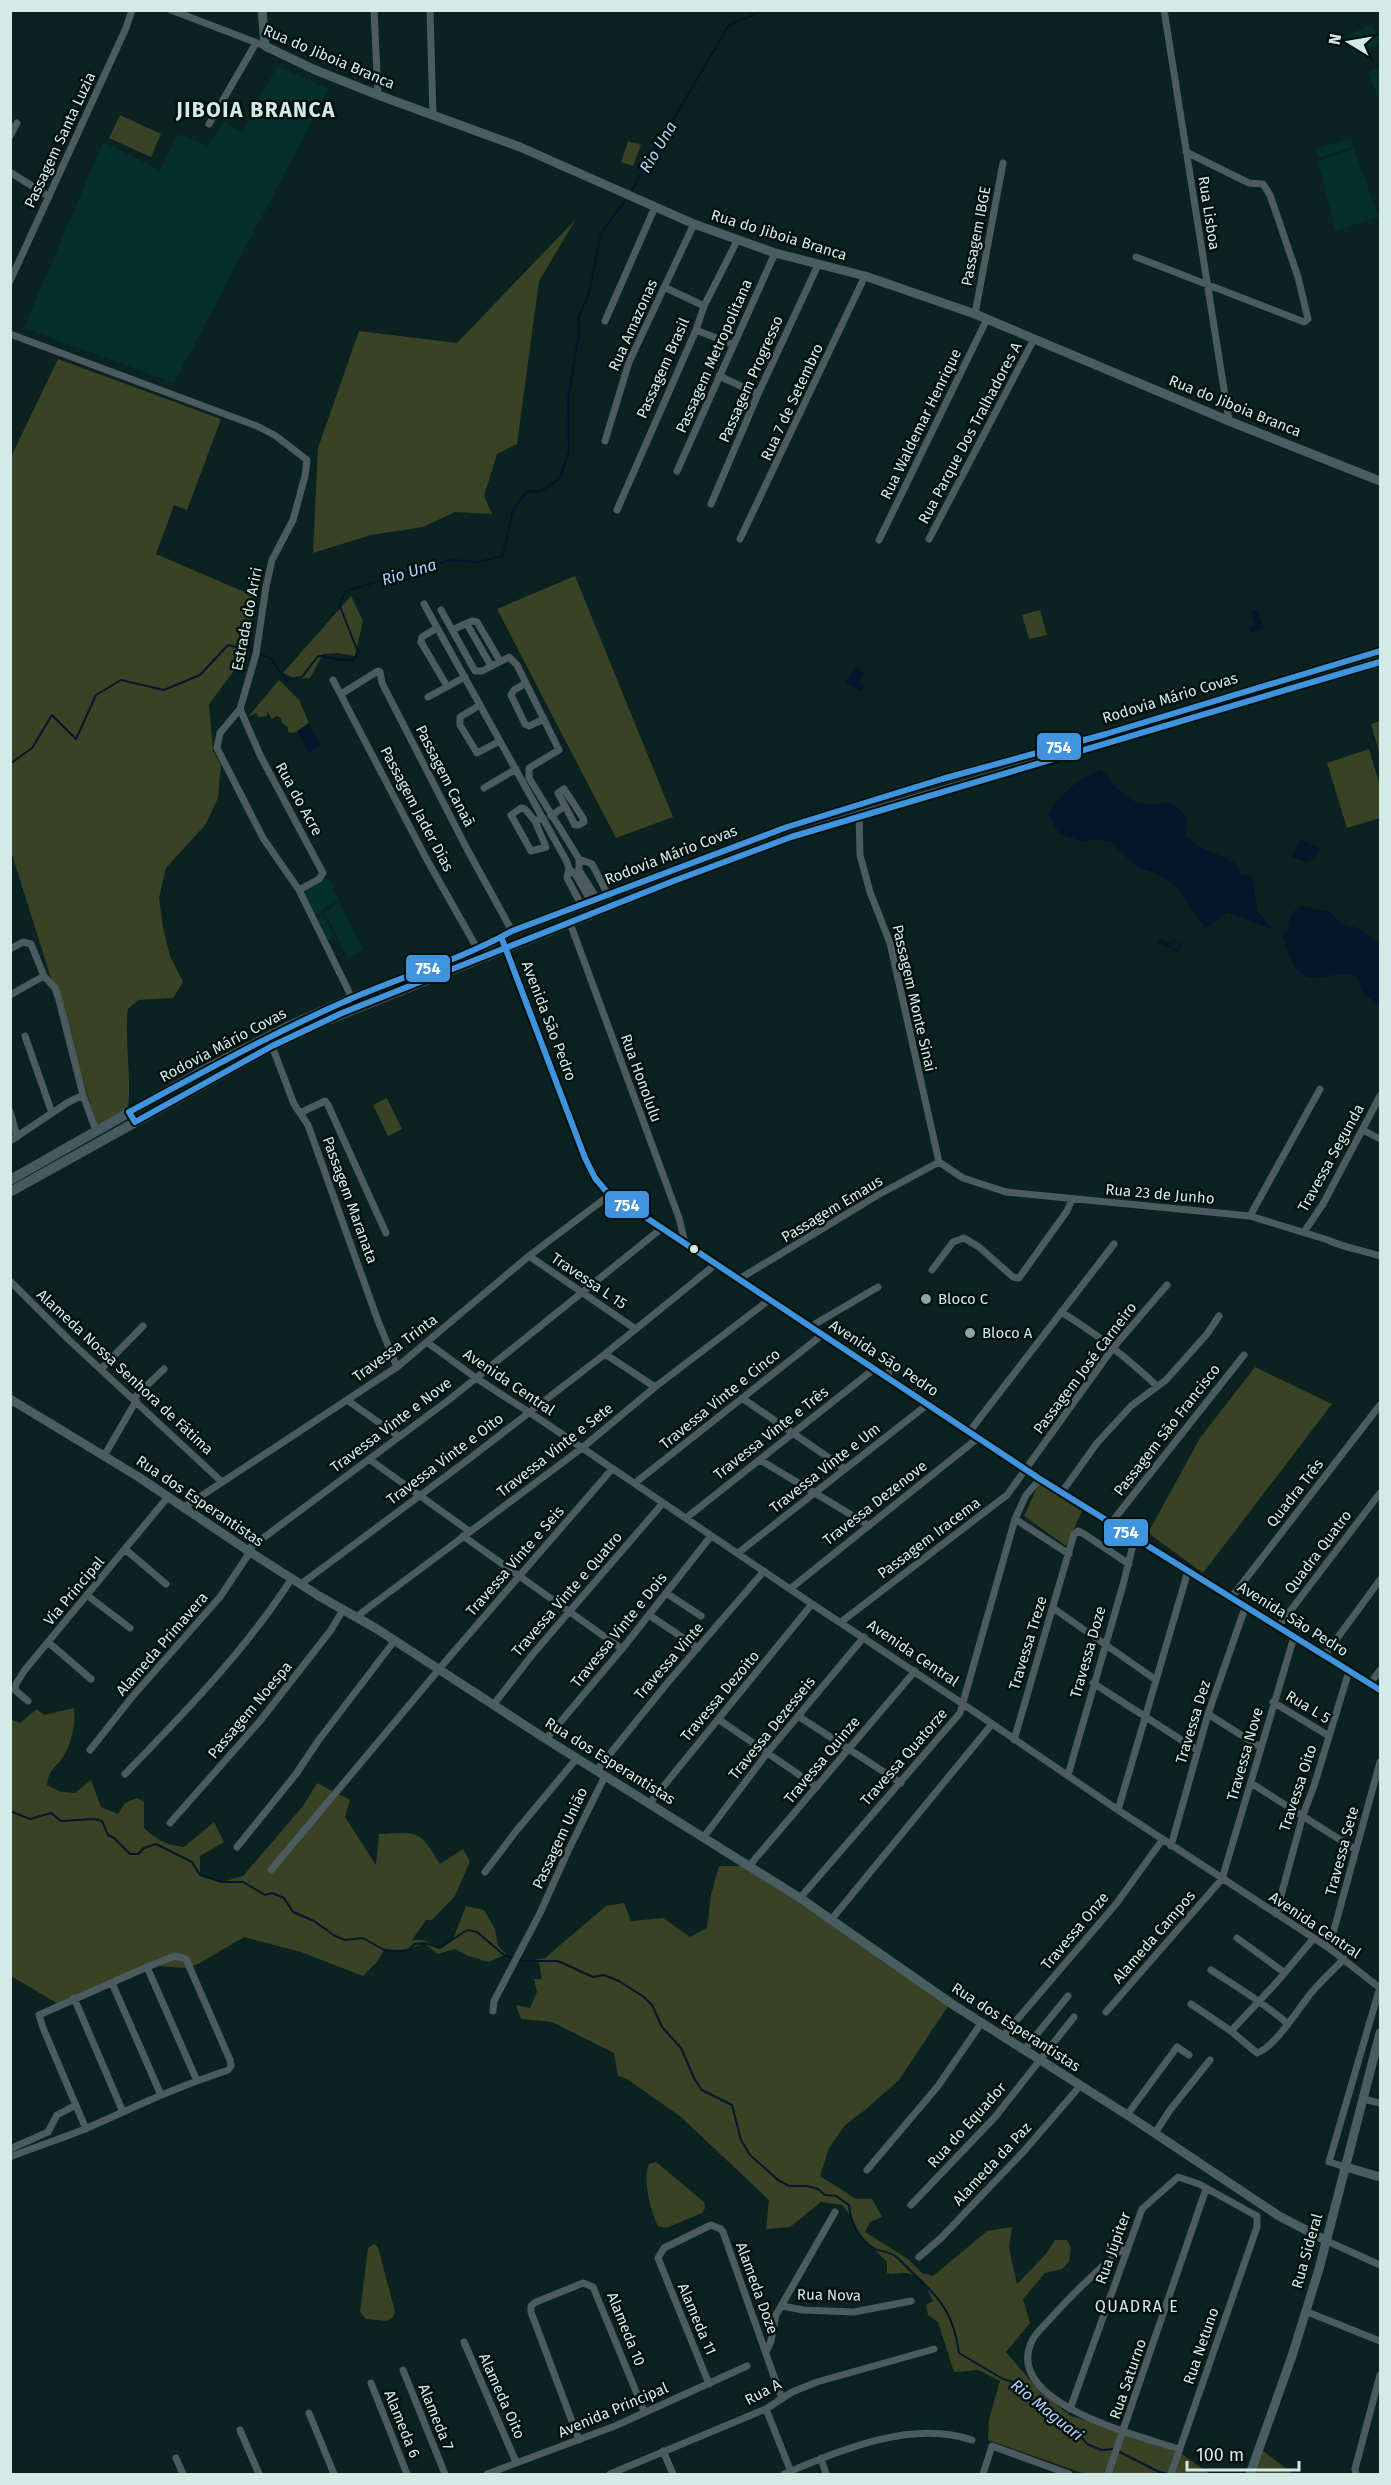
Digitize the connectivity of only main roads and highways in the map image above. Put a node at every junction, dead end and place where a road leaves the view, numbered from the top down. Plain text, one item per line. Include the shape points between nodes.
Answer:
1 (262, 10) edge
2 (1380, 481) edge
3 (1380, 651) edge
4 (1380, 662) edge
5 (872, 807) junction
6 (859, 811) junction
7 (504, 943) junction
8 (132, 1117) junction
9 (10, 1180) edge
10 (10, 1192) edge
11 (10, 1399) edge
12 (1380, 1690) edge
13 (1380, 2033) edge
14 (1346, 2167) junction
15 (1380, 2177) edge
16 (1327, 2241) junction
17 (1250, 2475) edge

1 - 2 main road, Rua do Jiboia Branca via 260,45 313,69 520,147 694,224 975,314
3 - 5 main road, Rodovia Mário Covas via 942,779
4 - 5 main road, Rodovia Mário Covas
5 - 6 main road, Rodovia Mário Covas
6 - 7 main road, Rodovia Mário Covas via 570,923
6 - 7 main road, Rodovia Mário Covas via 788,827 513,931
7 - 8 main road, Rodovia Mário Covas via 272,1046
7 - 8 main road, Rodovia Mário Covas via 352,998 238,1052
7 - 12 main road, Avenida São Pedro via 585,1158 595,1178 611,1194 1040,1479
8 - 9 main road, Rodovia Mário Covas via 96,1131
8 - 10 main road, Rodovia Mário Covas
11 - 16 main road, Rua dos Esperantistas via 800,1898 950,2003 1280,2216
13 - 14 main road, Rua Sideral
14 - 15 main road
14 - 16 main road, Rua Sideral
16 - 17 main road, Rua Sideral

